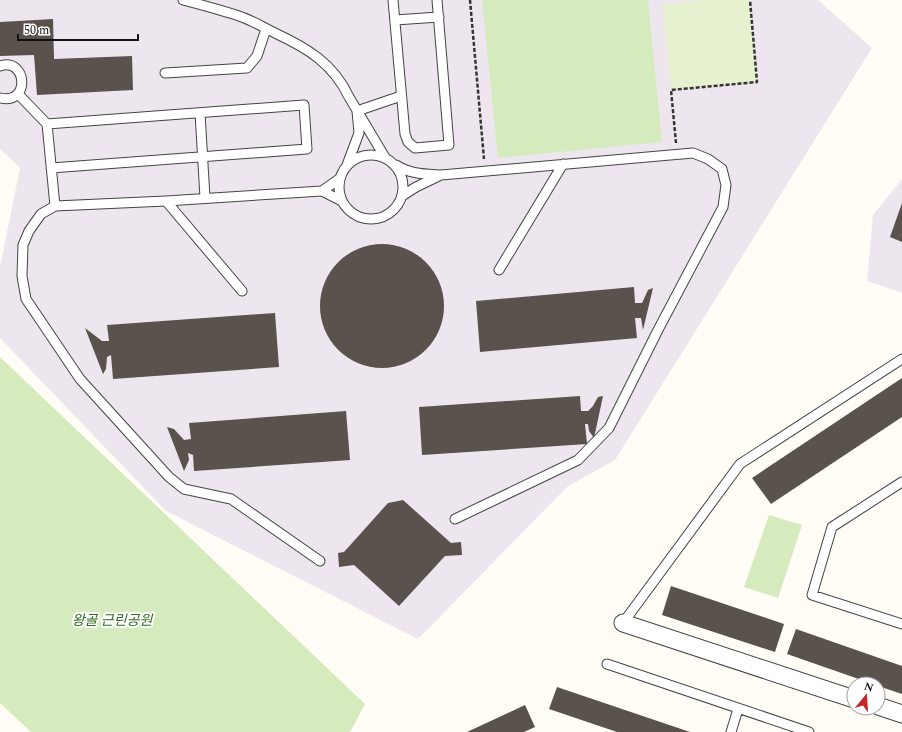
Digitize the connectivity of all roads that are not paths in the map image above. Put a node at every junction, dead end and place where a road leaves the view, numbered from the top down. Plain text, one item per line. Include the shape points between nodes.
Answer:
1 (183, 0) edge
2 (393, 0) edge
3 (437, 0) edge
4 (439, 17) junction
5 (395, 20) junction
6 (266, 29) junction
7 (0, 66) edge
8 (165, 73) dead end
9 (18, 94) junction
10 (401, 96) junction
11 (0, 98) edge
12 (357, 111) junction
13 (200, 112) junction
14 (47, 124) junction
15 (203, 157) junction
16 (389, 161) junction
17 (563, 164) junction
18 (346, 166) junction
19 (51, 168) junction
20 (441, 175) junction
21 (339, 179) junction
22 (322, 191) junction
23 (402, 196) junction
24 (205, 198) junction
25 (166, 201) junction
26 (342, 201) junction
27 (55, 206) junction
28 (498, 270) dead end
29 (242, 291) dead end
30 (902, 359) edge
31 (902, 482) edge
32 (455, 519) dead end
33 (320, 561) dead end
34 (623, 623) joint
35 (902, 624) edge
36 (607, 664) dead end
37 (846, 695) edge
38 (738, 709) junction
39 (886, 709) edge
40 (902, 714) edge
41 (731, 732) edge
42 (809, 732) edge

1 - 6 lane via 240,16
2 - 5 lane
3 - 4 lane
4 - 5 lane
4 - 10 lane via 449,145 415,148 408,142 404,134
5 - 10 lane
6 - 8 lane via 257,56 247,68
6 - 12 lane via 304,47 321,59 340,82
7 - 9 lane via 14,67 21,74 22,85
9 - 11 lane via 13,98
9 - 14 lane
10 - 12 lane
12 - 16 lane
12 - 18 lane via 359,133
13 - 14 lane
13 - 15 lane
13 - 15 lane via 304,105 307,150
14 - 19 lane
15 - 19 lane
15 - 24 lane
16 - 18 lane via 380,156 365,155
16 - 20 lane via 404,170
16 - 23 lane via 401,174
17 - 20 lane
17 - 28 lane
17 - 32 lane via 693,154 708,159 722,169 726,185 723,207 609,428 578,460
18 - 21 lane
19 - 27 lane
20 - 23 lane
21 - 22 lane
21 - 26 lane via 339,194
22 - 24 lane
22 - 26 lane
23 - 26 lane via 399,204 388,215 374,219 358,217 346,208
24 - 25 lane
25 - 27 lane
25 - 29 lane
27 - 33 lane via 41,214 29,231 23,245 22,276 26,299 80,379 169,477 184,489 231,499
30 - 34 lane via 740,464
31 - 35 lane via 832,527 812,595
34 - 37 street
36 - 38 lane
38 - 41 lane
38 - 42 lane
39 - 40 street

